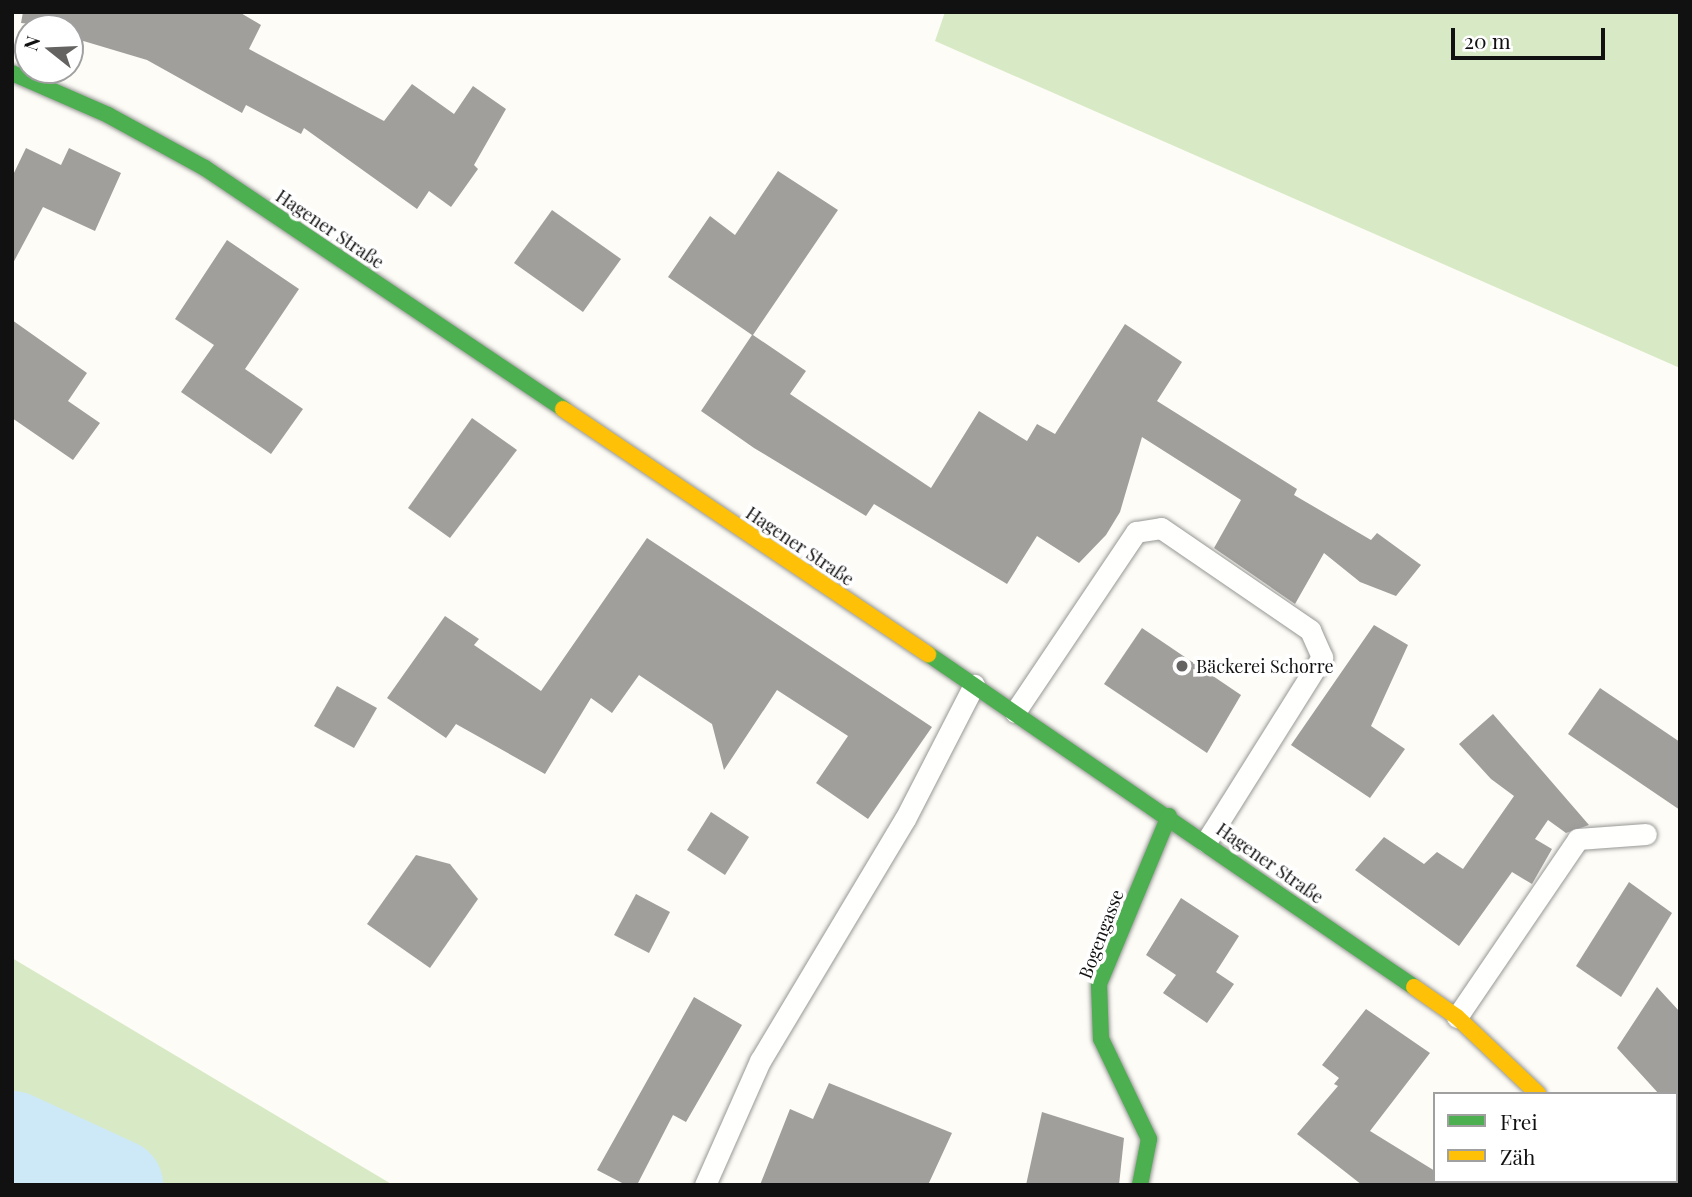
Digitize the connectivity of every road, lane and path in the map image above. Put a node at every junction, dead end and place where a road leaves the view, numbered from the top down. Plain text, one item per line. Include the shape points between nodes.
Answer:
1 (12, 74) edge
2 (974, 685) junction
3 (1015, 712) junction
4 (1169, 816) junction
5 (1646, 834) dead end
6 (1206, 842) junction
7 (1457, 1017) junction
8 (1536, 1092) edge
9 (705, 1185) edge
10 (1140, 1185) edge

1 - 2 main road, Hagener Straße via 108,115 205,167
2 - 3 main road, Hagener Straße
2 - 9 lane via 905,819 760,1061
3 - 4 main road, Hagener Straße
3 - 6 lane via 1136,532 1161,528 1310,630 1322,657
4 - 6 main road, Hagener Straße
4 - 10 main road, Bogengasse via 1099,984 1101,1039 1149,1139
5 - 7 lane via 1578,839
6 - 7 main road, Hagener Straße
7 - 8 main road, Hagener Straße

